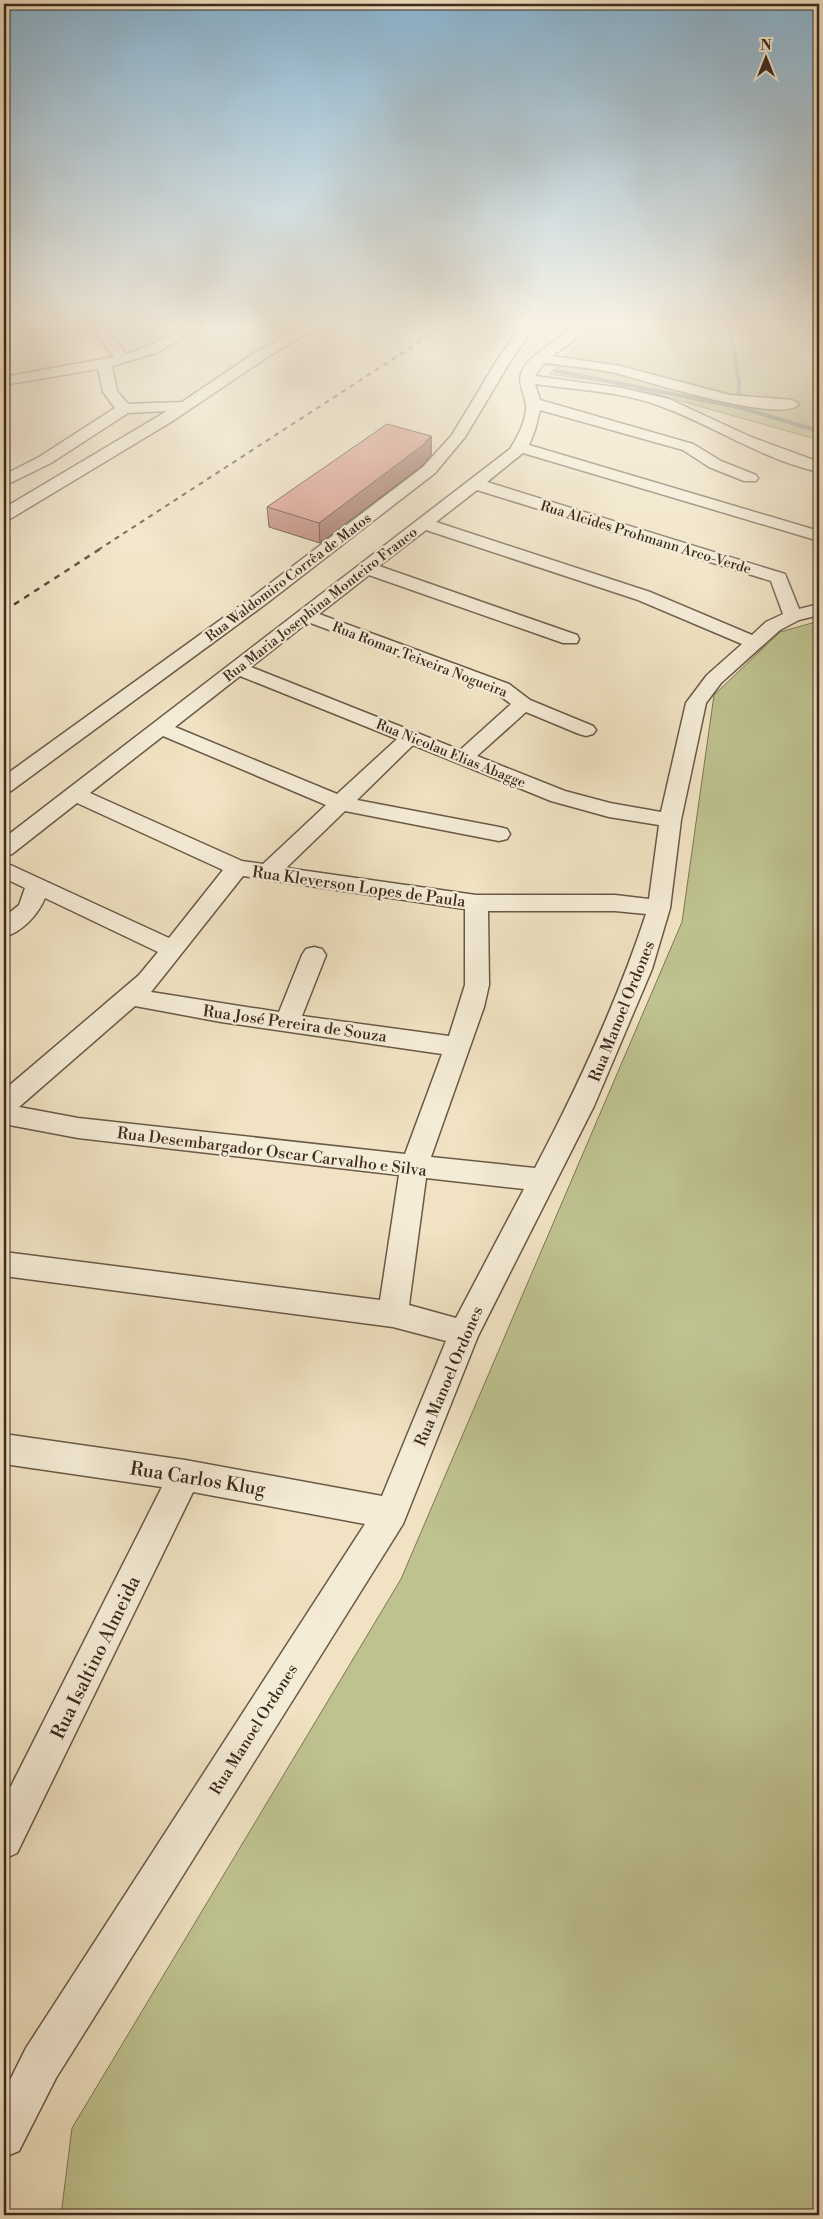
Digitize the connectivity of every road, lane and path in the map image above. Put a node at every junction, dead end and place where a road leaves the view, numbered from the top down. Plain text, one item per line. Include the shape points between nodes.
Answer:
1 (92, 430) edge
2 (148, 430) edge
3 (464, 430) edge
4 (526, 430) edge
5 (625, 430) edge
6 (723, 430) edge
7 (520, 447) junction
8 (819, 467) edge
9 (750, 478) dead end
10 (4, 481) edge
11 (475, 484) junction
12 (4, 515) edge
13 (424, 524) junction
14 (819, 536) edge
15 (367, 568) junction
16 (806, 613) edge
17 (306, 615) junction
18 (570, 639) dead end
19 (753, 642) junction
20 (238, 668) junction
21 (523, 704) junction
22 (160, 728) junction
23 (586, 730) dead end
24 (411, 736) junction
25 (464, 757) junction
26 (4, 786) edge
27 (75, 794) junction
28 (340, 804) junction
29 (670, 820) junction
30 (499, 834) dead end
31 (4, 849) edge
32 (237, 868) junction
33 (4, 869) edge
34 (268, 872) junction
35 (38, 885) junction
36 (476, 903) junction
37 (660, 908) junction
38 (4, 929) edge
39 (173, 950) junction
40 (314, 955) dead end
41 (132, 997) junction
42 (287, 1022) junction
43 (458, 1048) junction
44 (4, 1105) edge
45 (4, 1114) edge
46 (414, 1167) junction
47 (542, 1180) junction
48 (4, 1264) edge
49 (393, 1314) junction
50 (464, 1333) junction
51 (4, 1449) edge
52 (185, 1475) junction
53 (391, 1513) junction
54 (4, 1840) edge
55 (4, 2136) edge

1 - 10 street via 45,460
2 - 12 street
3 - 26 street, Rua Waldomiro Corrêa de Matos via 451,449 429,470 261,599
4 - 7 street
5 - 9 street via 688,447 715,464
6 - 8 street
7 - 11 street, Rua Maria Josephina Monteiro Franco
7 - 14 street
11 - 13 street, Rua Maria Josephina Monteiro Franco
11 - 16 street, Rua Alcides Prohmann Arco-Verde via 779,578
13 - 15 street, Rua Maria Josephina Monteiro Franco
13 - 19 street via 644,596
15 - 17 street, Rua Maria Josephina Monteiro Franco
15 - 18 street
16 - 19 street, Rua Manoel Ordones via 773,626
17 - 20 street, Rua Maria Josephina Monteiro Franco
17 - 21 street, Rua Romar Teixeira Nogueira via 502,688
19 - 29 street, Rua Manoel Ordones via 714,679 696,704
20 - 22 street, Rua Maria Josephina Monteiro Franco
20 - 24 street, Rua Nicolau Elias Abagge
21 - 23 street, Rua Romar Teixeira Nogueira
21 - 25 street
22 - 27 street, Rua Maria Josephina Monteiro Franco
22 - 28 street
24 - 25 street, Rua Nicolau Elias Abagge
24 - 28 street
25 - 29 street, Rua Nicolau Elias Abagge via 573,800 609,810
27 - 31 street, Rua Maria Josephina Monteiro Franco
27 - 32 street, Rua Kleverson Lopes de Paula
28 - 30 street
28 - 34 street
29 - 37 street, Rua Manoel Ordones
32 - 34 street, Rua Kleverson Lopes de Paula
32 - 39 street
33 - 35 street
34 - 36 street, Rua Kleverson Lopes de Paula
35 - 38 street via 28,909
35 - 39 street
36 - 37 street, Rua Kleverson Lopes de Paula via 615,903
36 - 43 street via 477,985
37 - 47 street, Rua Manoel Ordones via 640,969 598,1070
39 - 41 street
40 - 42 street
41 - 42 street, Rua José Pereira de Souza
41 - 44 street
42 - 43 street, Rua José Pereira de Souza
43 - 46 street
45 - 46 street, Rua Desembargador Oscar Carvalho e Silva via 78,1128
46 - 47 street, Rua Desembargador Oscar Carvalho e Silva
46 - 49 street
47 - 50 street, Rua Manoel Ordones
48 - 49 street
49 - 50 street
50 - 53 street, Rua Manoel Ordones
51 - 52 street, Rua Carlos Klug
52 - 53 street, Rua Carlos Klug
52 - 54 street, Rua Isaltino Almeida
53 - 55 street, Rua Manoel Ordones via 41,2063

